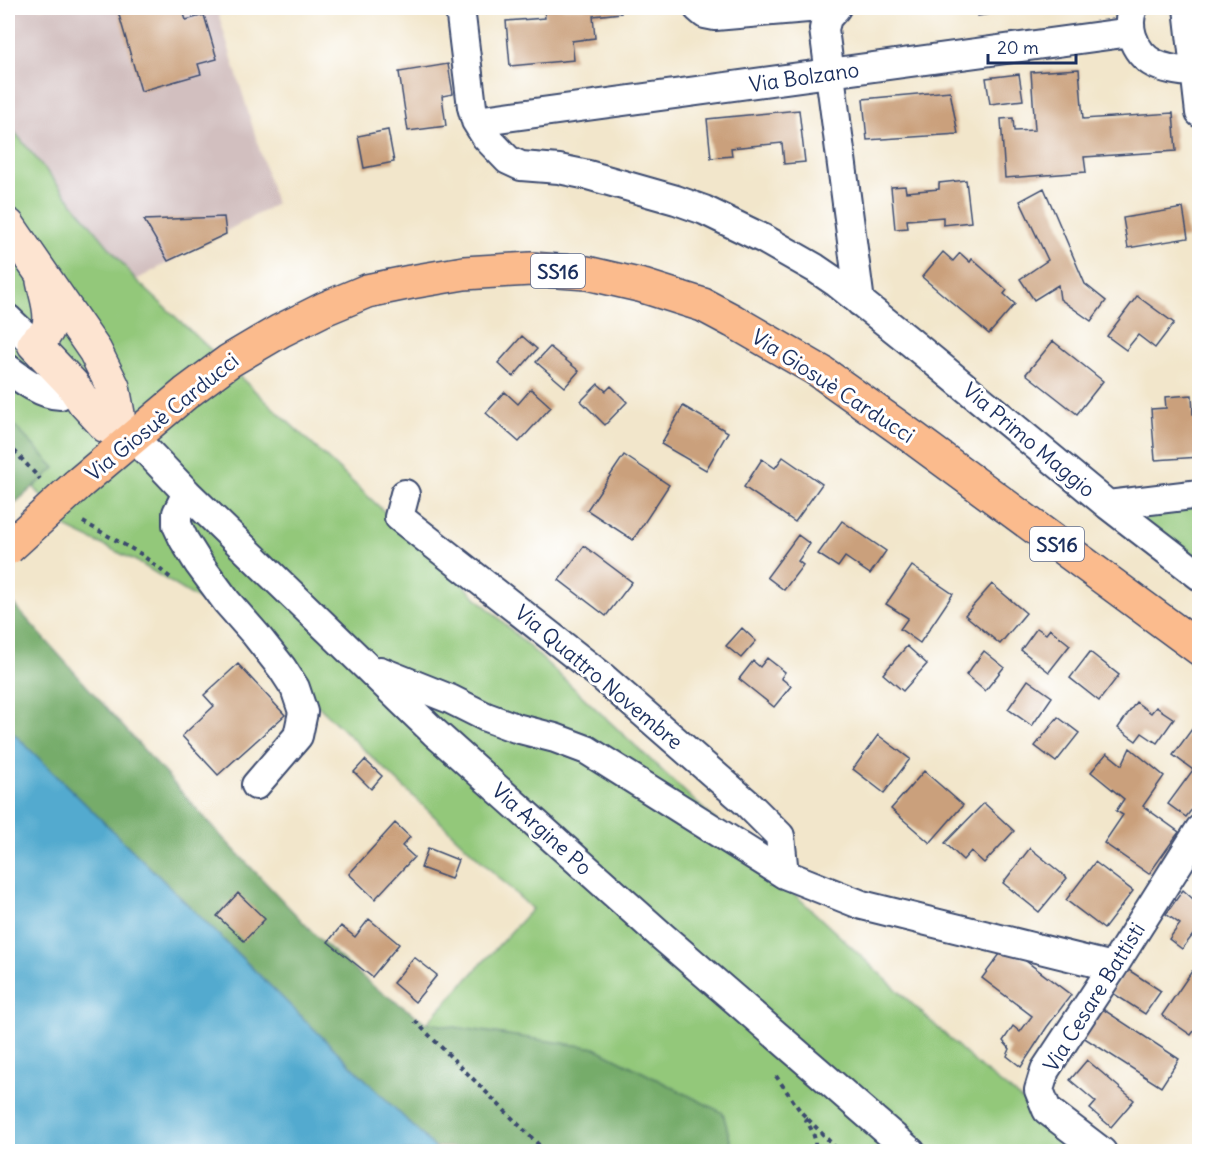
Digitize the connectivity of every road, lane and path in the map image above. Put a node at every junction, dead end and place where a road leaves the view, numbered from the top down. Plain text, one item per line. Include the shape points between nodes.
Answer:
1 (460, 8) edge
2 (698, 8) edge
3 (1188, 8) edge
4 (815, 13) edge
5 (1132, 20) edge
6 (830, 73) junction
7 (1194, 73) junction
8 (1200, 113) edge
9 (476, 121) junction
10 (8, 225) edge
11 (41, 273) junction
12 (860, 302) junction
13 (8, 319) edge
14 (34, 344) junction
15 (95, 351) junction
16 (8, 369) edge
17 (72, 384) junction
18 (125, 426) junction
19 (8, 444) edge
20 (45, 485) dead end
21 (187, 494) junction
22 (405, 494) dead end
23 (1200, 494) edge
24 (1108, 505) junction
25 (80, 520) dead end
26 (8, 548) edge
27 (1200, 576) edge
28 (174, 581) dead end
29 (1200, 649) edge
30 (364, 665) junction
31 (256, 785) dead end
32 (1200, 829) edge
33 (784, 874) junction
34 (1113, 967) junction
35 (415, 1021) dead end
36 (801, 1112) dead end
37 (546, 1152) edge
38 (814, 1152) edge
39 (911, 1152) edge
40 (1102, 1152) edge

1 - 9 street
2 - 4 street via 715,16
3 - 7 street
4 - 6 street
5 - 6 street, Via Bolzano
5 - 7 street, Via Bolzano via 1135,46 1140,53 1167,69
6 - 9 street, Via Bolzano
6 - 12 street
7 - 8 street
9 - 12 street, Via Primo Maggio via 508,160 520,166 588,175 704,210 792,254
10 - 11 street
11 - 14 street via 49,323 46,333
11 - 15 street
12 - 24 street, Via Primo Maggio
13 - 14 street
14 - 17 street
15 - 17 street via 95,363
15 - 18 street via 113,387
16 - 17 street via 52,395 60,395
17 - 18 street via 106,426
18 - 21 street, Via Argine Po
18 - 26 main road, Via Giosuè Carducci / SS16, bridge via 77,485
18 - 29 main road, Via Giosuè Carducci / SS16 via 186,393 228,361 280,331 368,291 464,273 531,269 587,273 703,305 820,372
19 - 20 path
21 - 30 street, Via Argine Po
21 - 31 street via 177,513 183,540 227,603 282,668 295,688 303,712 298,736
22 - 33 street, Via Quattro Novembre via 399,517 599,674 780,836
23 - 24 street
24 - 27 street, Via Primo Maggio
25 - 28 path via 141,554
30 - 33 street via 486,717 587,750
30 - 39 street, Via Argine Po via 565,850
32 - 34 street, Via Cesare Battisti
33 - 34 street via 862,906
34 - 40 street, Via Cesare Battisti via 1045,1070 1039,1090 1047,1110
35 - 37 path
36 - 38 path via 813,1133

